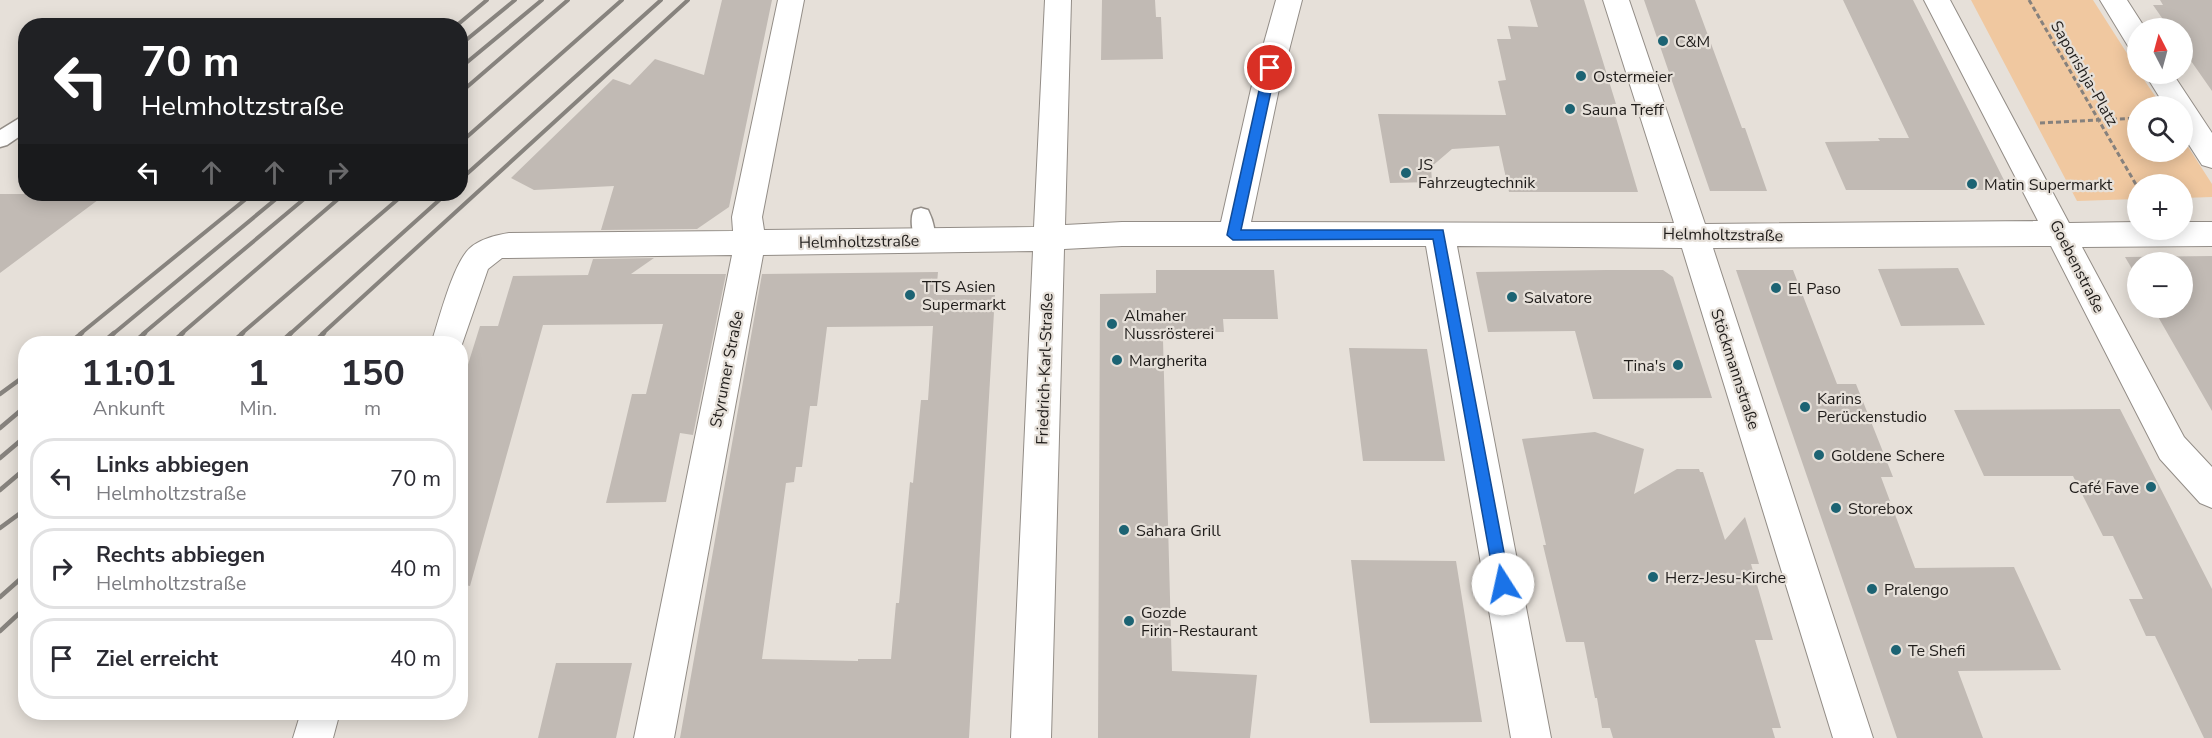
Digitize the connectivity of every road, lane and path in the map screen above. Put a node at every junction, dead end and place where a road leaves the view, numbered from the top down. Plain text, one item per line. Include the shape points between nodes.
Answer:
1 (791, 0) edge
2 (1058, 0) edge
3 (1288, 0) edge
4 (1616, 0) edge
5 (1937, 0) edge
6 (2029, 0) edge
7 (2113, 0) edge
8 (2127, 22) edge
9 (2127, 119) edge
10 (2098, 121) junction
11 (2003, 124) junction
12 (18, 127) edge
13 (2193, 127) edge
14 (0, 140) edge
15 (2212, 157) edge
16 (2130, 174) edge
17 (1439, 234) junction
18 (2212, 234) edge
19 (1233, 235) junction
20 (2062, 235) junction
21 (1694, 236) junction
22 (1049, 239) junction
23 (750, 241) junction
24 (450, 336) edge
25 (2212, 492) edge
26 (319, 720) edge
27 (313, 738) edge
28 (654, 738) edge
29 (1031, 738) edge
30 (1531, 738) edge
31 (1853, 738) edge

1 - 23 street, Styrumer Straße via 747,217
2 - 22 street, Friedrich-Karl-Straße
3 - 19 street
4 - 21 street, Stöckmannstraße
5 - 11 street, Goebenstraße
6 - 10 path, Saporishja-Platz
7 - 8 street
9 - 10 path
10 - 11 path
10 - 16 path, Saporishja-Platz
11 - 20 street, Goebenstraße
12 - 14 lane
13 - 15 street
17 - 19 street, Helmholtzstraße
17 - 21 street, Helmholtzstraße
17 - 30 street
18 - 20 street, Helmholtzstraße
19 - 22 street, Helmholtzstraße via 1122,234
20 - 21 street, Helmholtzstraße via 2027,232
20 - 25 street, Goebenstraße via 2172,447
21 - 31 street, Stöckmannstraße
22 - 23 street, Helmholtzstraße via 923,228
22 - 29 street, Friedrich-Karl-Straße
23 - 24 street, Helmholtzstraße via 496,247 474,266
23 - 28 street, Styrumer Straße
26 - 27 street

